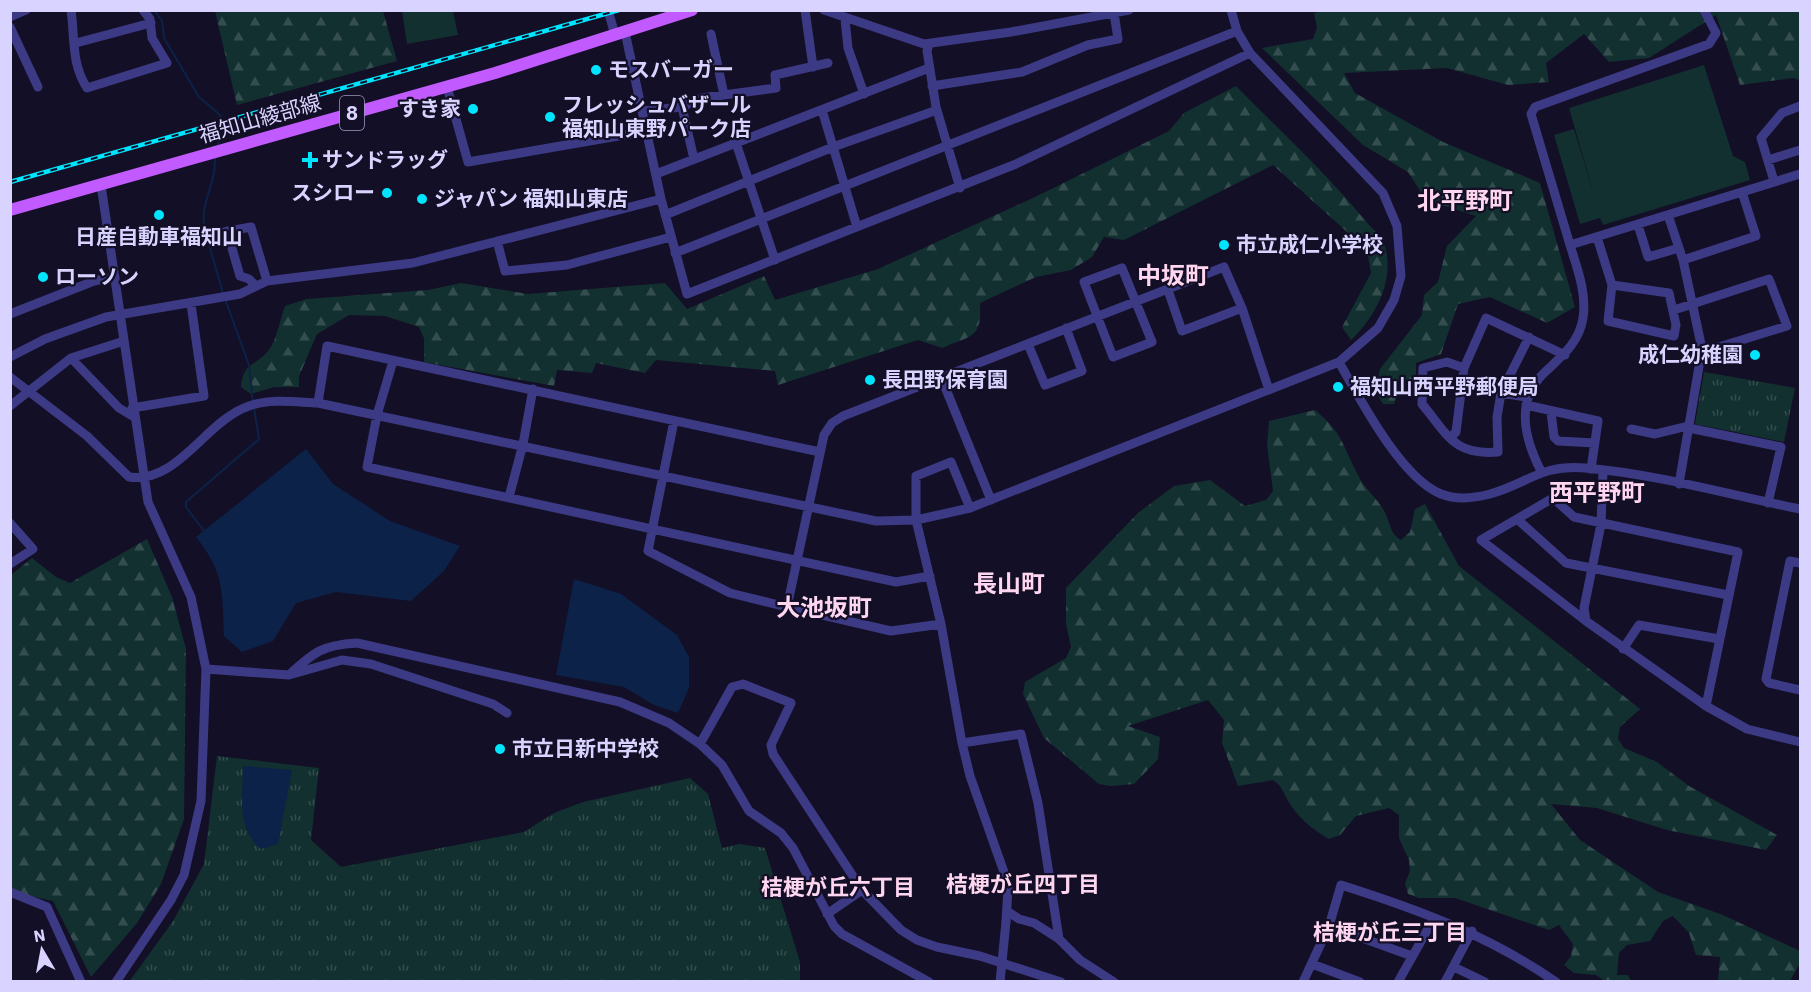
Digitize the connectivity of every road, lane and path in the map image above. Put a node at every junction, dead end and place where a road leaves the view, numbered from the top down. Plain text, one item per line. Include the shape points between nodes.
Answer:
1 (26, 10) edge
2 (71, 10) edge
3 (143, 10) edge
4 (608, 10) edge
5 (692, 10) edge
6 (805, 10) edge
7 (824, 10) edge
8 (1129, 10) edge
9 (1231, 10) edge
10 (1704, 10) edge
11 (1114, 13) junction
12 (10, 17) edge
13 (845, 20) junction
14 (151, 23) junction
15 (10, 27) edge
16 (1236, 31) junction
17 (620, 34) junction
18 (711, 34) dead end
19 (76, 43) junction
20 (929, 44) junction
21 (1250, 53) junction
22 (828, 63) dead end
23 (813, 67) junction
24 (929, 68) junction
25 (932, 86) junction
26 (38, 87) dead end
27 (447, 87) junction
28 (724, 94) junction
29 (864, 94) junction
30 (682, 106) junction
31 (1800, 106) edge
32 (822, 110) junction
33 (937, 110) junction
34 (643, 111) junction
35 (647, 131) junction
36 (736, 143) junction
37 (948, 146) junction
38 (833, 147) junction
39 (1800, 150) edge
40 (694, 159) junction
41 (1768, 160) junction
42 (656, 174) junction
43 (1800, 174) edge
44 (749, 180) junction
45 (1774, 181) junction
46 (101, 185) junction
47 (845, 187) junction
48 (960, 188) junction
49 (1742, 192) junction
50 (661, 199) junction
51 (10, 210) edge
52 (665, 215) junction
53 (1668, 216) junction
54 (762, 219) junction
55 (1638, 225) junction
56 (857, 227) junction
57 (227, 231) junction
58 (202, 236) dead end
59 (671, 237) junction
60 (1597, 237) junction
61 (498, 241) junction
62 (1570, 245) junction
63 (1679, 248) junction
64 (675, 254) junction
65 (775, 260) junction
66 (1683, 260) junction
67 (115, 277) junction
68 (267, 281) junction
69 (1612, 285) junction
70 (256, 286) junction
71 (1168, 290) junction
72 (1137, 302) junction
73 (191, 304) junction
74 (1693, 304) junction
75 (1242, 308) junction
76 (1674, 310) junction
77 (10, 314) edge
78 (120, 316) junction
79 (1097, 317) junction
80 (1066, 328) junction
81 (1529, 338) junction
82 (123, 341) junction
83 (1028, 344) junction
84 (1702, 349) junction
85 (1565, 355) junction
86 (10, 357) edge
87 (71, 358) junction
88 (393, 361) junction
89 (1339, 362) junction
90 (1464, 369) junction
91 (10, 377) edge
92 (941, 377) junction
93 (533, 389) junction
94 (1269, 390) junction
95 (27, 391) junction
96 (1502, 393) junction
97 (1526, 401) junction
98 (318, 403) junction
99 (10, 406) edge
100 (133, 412) junction
101 (1551, 412) junction
102 (377, 415) junction
103 (674, 421) junction
104 (1631, 429) dead end
105 (1690, 429) junction
106 (1450, 438) junction
107 (1594, 443) junction
108 (523, 444) junction
109 (819, 452) junction
110 (1590, 469) junction
111 (1541, 471) junction
112 (1603, 471) junction
113 (664, 475) junction
114 (144, 479) junction
115 (1679, 484) junction
116 (509, 497) junction
117 (991, 500) junction
118 (1768, 503) junction
119 (810, 507) junction
120 (970, 508) junction
121 (1800, 509) edge
122 (1517, 519) junction
123 (916, 520) junction
124 (10, 523) edge
125 (1601, 524) junction
126 (652, 528) junction
127 (797, 559) junction
128 (10, 564) edge
129 (1800, 564) edge
130 (1591, 569) junction
131 (930, 576) junction
132 (1728, 595) junction
133 (788, 607) junction
134 (1586, 621) junction
135 (941, 624) junction
136 (1719, 639) junction
137 (1623, 649) junction
138 (206, 669) junction
139 (289, 675) junction
140 (1800, 690) edge
141 (1706, 706) junction
142 (507, 713) dead end
143 (1800, 742) edge
144 (962, 743) junction
145 (700, 744) junction
146 (862, 890) junction
147 (10, 892) edge
148 (1007, 911) junction
149 (827, 914) junction
150 (1434, 918) junction
151 (1329, 926) junction
152 (1472, 932) junction
153 (1059, 939) junction
154 (1412, 956) junction
155 (1312, 964) junction
156 (1454, 966) junction
157 (81, 981) edge
158 (116, 981) edge
159 (929, 981) edge
160 (1000, 981) edge
161 (1061, 981) edge
162 (1114, 981) edge
163 (1303, 981) edge
164 (1360, 981) edge
165 (1398, 981) edge
166 (1445, 981) edge
167 (1485, 981) edge
168 (1556, 981) edge

1 - 12 street
2 - 19 street
3 - 14 street
4 - 17 street
5 - 17 main road, 福知山綾部線 / 8
6 - 23 street
7 - 13 street
8 - 11 street
9 - 16 street
10 - 62 street via 1716,33 1709,44 1535,107 1531,114
11 - 20 street
11 - 25 street via 1118,39 1088,45 1023,72
13 - 20 street
13 - 29 street via 848,48
14 - 19 street
14 - 19 street via 152,38 167,63 87,87 73,54
15 - 26 street
16 - 21 street
16 - 37 street
17 - 27 main road, 福知山綾部線 / 8
17 - 34 street
18 - 28 street
20 - 24 street
21 - 48 street
21 - 89 street via 1383,193 1397,226 1401,276 1394,300 1378,328
22 - 23 street
23 - 28 street via 775,75 776,88
24 - 25 street
24 - 29 street
25 - 33 street
27 - 35 street via 468,162
27 - 46 main road, 福知山綾部線 / 8
28 - 30 street
29 - 32 street
30 - 34 street
30 - 40 street
31 - 41 street via 1782,113 1766,129 1761,138
32 - 36 street
32 - 38 street
33 - 37 street
33 - 38 street
34 - 35 street
35 - 42 street
36 - 40 street
36 - 44 street
37 - 47 street
37 - 48 street
38 - 44 street
38 - 47 street
39 - 41 street
40 - 42 street
41 - 45 street
42 - 50 street
43 - 45 street
44 - 52 street
44 - 54 street
45 - 49 street
46 - 51 main road, 福知山綾部線 / 8
46 - 67 street
47 - 54 street
47 - 56 street
48 - 56 street
49 - 53 street
49 - 66 street via 1756,236
50 - 52 street
50 - 61 street
52 - 59 street
53 - 55 street
53 - 63 street
54 - 64 street
54 - 65 street
55 - 60 street
55 - 63 street via 1648,256
56 - 65 street
57 - 58 street
57 - 68 street via 251,227
57 - 70 street via 240,276
59 - 61 street via 567,265 505,272
59 - 64 street
60 - 62 street
60 - 69 street
61 - 68 street via 414,262
62 - 85 street via 1584,303 1577,337
63 - 66 street
64 - 65 street via 687,294
66 - 74 street
67 - 77 street via 94,281
67 - 78 street
68 - 70 street
69 - 76 street via 1668,293
69 - 76 street via 1608,321 1674,336
70 - 73 street via 240,294
71 - 72 street
71 - 75 street via 1224,267
71 - 75 street via 1182,331
72 - 79 street
72 - 79 street via 1122,268 1084,282
72 - 79 street via 1152,342 1113,357
73 - 78 street
73 - 100 street via 204,396
74 - 76 street
74 - 84 street
74 - 84 street via 1769,279 1787,326
75 - 94 street
78 - 82 street
78 - 86 street via 106,317 45,339
79 - 80 street
80 - 83 street
80 - 83 street via 1082,371 1045,385
81 - 85 street
81 - 90 street via 1486,318
81 - 96 street
82 - 87 street
82 - 100 street
83 - 92 street
84 - 105 street
85 - 97 street via 1544,374
87 - 95 street
87 - 100 street via 119,408
88 - 93 street
88 - 98 street via 327,346
88 - 102 street
89 - 94 street
89 - 111 street via 1372,422 1420,481 1441,494 1468,498 1492,494
90 - 106 street via 1456,432
90 - 106 street via 1447,362 1423,368 1422,404
91 - 95 street
92 - 109 street via 838,420 824,435
92 - 117 street
93 - 103 street
93 - 108 street
94 - 117 street
95 - 99 street
95 - 114 street via 87,436 129,477
96 - 97 street
96 - 106 street via 1497,417 1498,452 1478,454 1459,447
97 - 101 street
97 - 111 street via 1528,437
98 - 102 street
98 - 114 street via 273,401 247,406 208,433 168,470
100 - 114 street
101 - 107 street via 1558,441
101 - 107 street via 1598,421
102 - 108 street
102 - 116 street via 367,467
103 - 109 street
103 - 113 street
104 - 105 street via 1655,434 1675,428
105 - 115 street
105 - 118 street via 1781,447
107 - 110 street
108 - 113 street
108 - 116 street
109 - 119 street
110 - 111 street
110 - 112 street
112 - 115 street
112 - 125 street
113 - 119 street
113 - 126 street
114 - 138 street via 148,502 191,597
115 - 118 street
116 - 126 street
117 - 120 street
118 - 121 street
119 - 123 street via 876,521
119 - 127 street
120 - 123 street
120 - 123 street via 951,462 916,476
122 - 125 street via 1553,498 1574,517
122 - 130 street via 1566,563
122 - 134 street via 1481,540
123 - 131 street
124 - 128 street via 33,549
125 - 130 street
125 - 132 street via 1738,552
126 - 127 street
126 - 133 street via 648,551 730,593
127 - 131 street via 896,582
127 - 133 street
129 - 140 street via 1790,561 1766,679
130 - 132 street
130 - 134 street via 1584,608
131 - 135 street
132 - 136 street
133 - 135 street via 891,631
134 - 137 street
135 - 144 street
136 - 137 street via 1639,625
136 - 141 street
137 - 141 street
138 - 139 street
138 - 158 street via 201,801 184,875
139 - 142 street via 342,660 370,664 493,704
139 - 145 street via 314,652 331,644 357,643 620,702 669,723
141 - 143 street via 1747,729
144 - 148 street via 969,776 1002,862 1008,888
144 - 153 street via 1020,734 1038,803
145 - 146 street via 732,687 743,684 791,704 771,745 772,754
145 - 149 street via 722,765 749,811 780,833 793,848
146 - 149 street
146 - 161 street via 888,918 917,940
147 - 157 street via 47,907
148 - 153 street
148 - 160 street, bridge
149 - 159 street via 842,934
150 - 151 street via 1341,885
150 - 152 street
150 - 154 street
151 - 154 street
151 - 155 street
152 - 156 street
152 - 168 street
153 - 162 street via 1080,960
154 - 165 street
155 - 163 street
155 - 164 street
156 - 166 street
156 - 167 street

